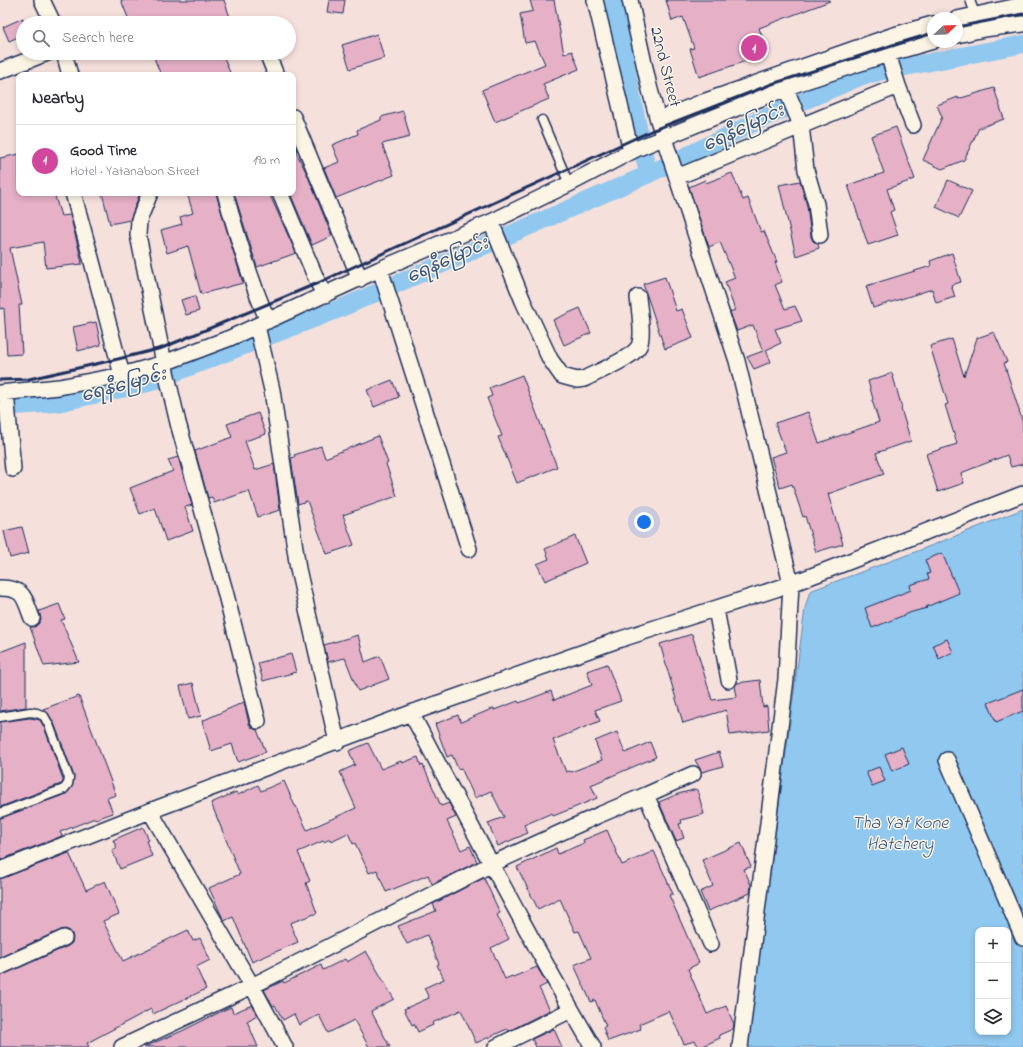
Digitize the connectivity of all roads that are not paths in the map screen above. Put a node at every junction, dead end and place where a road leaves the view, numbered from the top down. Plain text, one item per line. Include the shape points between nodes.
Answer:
1 (42, 0) edge
2 (595, 0) edge
3 (630, 0) edge
4 (970, 0) edge
5 (1023, 5) edge
6 (975, 14) junction
7 (50, 16) edge
8 (963, 17) edge
9 (1023, 24) edge
10 (927, 26) edge
11 (963, 34) edge
12 (927, 43) edge
13 (889, 57) junction
14 (29, 60) edge
15 (66, 60) edge
16 (269, 60) edge
17 (0, 71) edge
18 (69, 72) edge
19 (275, 72) edge
20 (897, 82) junction
21 (793, 106) junction
22 (542, 120) dead end
23 (658, 120) junction
24 (296, 124) edge
25 (913, 125) dead end
26 (661, 142) junction
27 (634, 150) junction
28 (676, 173) junction
29 (569, 184) junction
30 (73, 196) edge
31 (149, 196) edge
32 (226, 196) edge
33 (281, 196) edge
34 (491, 222) junction
35 (820, 235) dead end
36 (380, 269) junction
37 (360, 279) junction
38 (325, 295) junction
39 (638, 297) dead end
40 (263, 323) junction
41 (164, 363) junction
42 (122, 375) junction
43 (3, 393) edge
44 (5, 422) edge
45 (13, 469) dead end
46 (1023, 494) edge
47 (469, 549) dead end
48 (791, 584) junction
49 (0, 588) edge
50 (716, 609) junction
51 (32, 618) dead end
52 (729, 680) dead end
53 (411, 713) junction
54 (0, 717) edge
55 (258, 721) dead end
56 (337, 742) junction
57 (947, 760) dead end
58 (693, 774) dead end
59 (646, 795) junction
60 (150, 811) junction
61 (0, 813) edge
62 (492, 864) junction
63 (0, 870) edge
64 (64, 938) dead end
65 (1023, 938) edge
66 (711, 944) dead end
67 (0, 967) edge
68 (252, 986) junction
69 (571, 1010) junction
70 (122, 1047) edge
71 (285, 1047) edge
72 (496, 1047) edge
73 (593, 1047) edge
74 (740, 1047) edge

1 - 7 street
2 - 27 street
3 - 23 street, 22nd Street
4 - 6 lane
5 - 6 street
6 - 8 street
9 - 11 street
10 - 23 street via 891,36
12 - 13 street
13 - 20 street
13 - 21 street
14 - 17 street
15 - 18 street
16 - 19 street
20 - 21 street
20 - 25 street
21 - 26 street
21 - 28 street via 744,150
21 - 35 street via 816,204
22 - 29 lane
23 - 26 street, 22nd Street
24 - 37 street
26 - 27 street
26 - 28 street, 22nd Street
27 - 29 street
28 - 48 street, 22nd Street via 737,361
29 - 34 street
30 - 42 street
31 - 41 street via 139,220 138,234
32 - 40 street via 262,306
33 - 38 street
34 - 36 street
34 - 39 street via 523,301 550,359 562,376 584,379 635,352 640,345
36 - 37 street
36 - 47 street
37 - 38 street
38 - 40 street
40 - 41 street
40 - 56 street via 298,569
41 - 42 street
41 - 55 street
42 - 43 street via 59,387
43 - 44 street
44 - 45 street
46 - 48 street
48 - 50 street
48 - 74 street, 22nd Street via 786,679
49 - 51 street via 22,593
50 - 52 street
50 - 53 street via 615,641
53 - 56 street
53 - 62 street
54 - 61 lane via 30,712 44,716 69,778 64,789
56 - 60 street
57 - 65 street
58 - 59 street
59 - 62 street
59 - 66 street
60 - 63 street
60 - 68 street
62 - 68 street
62 - 69 street
64 - 67 street
68 - 70 street
68 - 71 street
69 - 72 street
69 - 73 street

